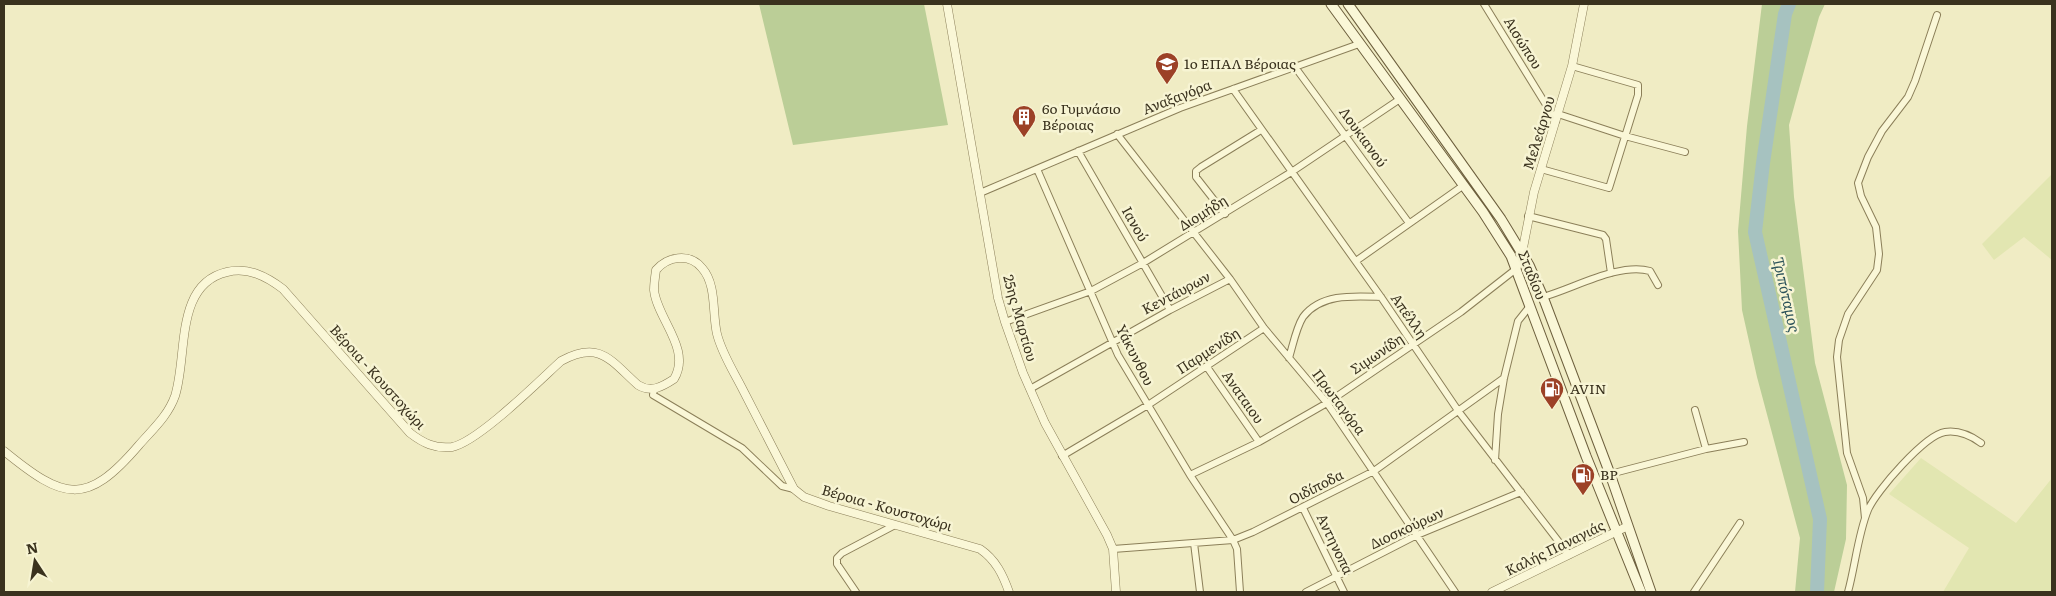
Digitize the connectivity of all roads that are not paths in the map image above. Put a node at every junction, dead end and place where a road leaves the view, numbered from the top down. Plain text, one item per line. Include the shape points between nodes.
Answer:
1 (947, 4) edge
2 (1331, 4) edge
3 (1348, 4) edge
4 (1484, 4) edge
5 (1584, 4) edge
6 (1937, 15) dead end
7 (1359, 44) junction
8 (1572, 66) junction
9 (1295, 67) junction
10 (1232, 89) junction
11 (1400, 99) junction
12 (1557, 118) junction
13 (1261, 130) junction
14 (1117, 134) junction
15 (1346, 134) junction
16 (1625, 136) junction
17 (1078, 151) junction
18 (1685, 152) dead end
19 (1037, 169) junction
20 (1541, 169) junction
21 (1293, 171) junction
22 (1464, 185) junction
23 (980, 193) junction
24 (1225, 214) junction
25 (1528, 216) junction
26 (1409, 223) junction
27 (1194, 234) junction
28 (1522, 253) junction
29 (1356, 261) junction
30 (1143, 263) junction
31 (1516, 269) junction
32 (1611, 273) junction
33 (1230, 279) junction
34 (1658, 285) dead end
35 (1091, 291) junction
36 (1543, 297) junction
37 (1381, 298) junction
38 (1530, 306) junction
39 (1170, 310) junction
40 (1005, 322) junction
41 (1264, 328) junction
42 (1112, 342) junction
43 (1413, 344) junction
44 (1289, 358) junction
45 (1207, 367) junction
46 (1504, 378) junction
47 (654, 389) junction
48 (1030, 389) junction
49 (1327, 403) junction
50 (1148, 405) junction
51 (1695, 410) dead end
52 (1459, 412) junction
53 (1259, 442) junction
54 (1744, 442) dead end
55 (1981, 443) dead end
56 (1706, 449) junction
57 (4, 451) edge
58 (1062, 456) junction
59 (1495, 460) junction
60 (1374, 471) junction
61 (1610, 474) junction
62 (1190, 475) junction
63 (794, 489) junction
64 (1521, 492) junction
65 (1303, 508) junction
66 (1865, 518) junction
67 (1740, 523) dead end
68 (895, 525) junction
69 (1628, 526) junction
70 (1617, 532) junction
71 (1417, 536) junction
72 (1233, 540) junction
73 (1194, 543) junction
74 (1113, 549) junction
75 (1569, 555) junction
76 (1337, 577) junction
77 (856, 592) edge
78 (1009, 592) edge
79 (1116, 592) edge
80 (1200, 592) edge
81 (1240, 592) edge
82 (1306, 592) edge
83 (1344, 592) edge
84 (1455, 592) edge
85 (1492, 592) edge
86 (1641, 592) edge
87 (1651, 592) edge
88 (1694, 592) edge
89 (1848, 592) edge

1 - 23 street, 25ης Μαρτίου
2 - 7 main road, Σταδίου
3 - 28 main road, Σταδίου
4 - 12 street, Αισώπου
5 - 8 street, Μελεάργου
6 - 66 street via 1911,89 1882,131 1858,184 1876,227 1879,254 1877,270 1848,314 1837,357 1847,454 1863,498
7 - 9 street, Αναξαγόρα
7 - 11 main road, Σταδίου
8 - 12 street, Μελεάργου
8 - 16 street via 1638,85
9 - 10 street, Αναξαγόρα
9 - 15 street, Λουκιανού
10 - 13 street, Απέλλη
10 - 14 street, Αναξαγόρα
11 - 15 street, Διομήδη
11 - 22 main road, Σταδίου
12 - 16 street
12 - 20 street, Μελεάργου
13 - 21 street, Απέλλη
13 - 24 street via 1196,172
14 - 17 street, Αναξαγόρα
14 - 27 street, Πρωταγόρα
15 - 21 street, Διομήδη
15 - 26 street, Λουκιανού
16 - 18 street
16 - 20 street via 1609,188
17 - 19 street, Αναξαγόρα
17 - 30 street, Ιανού
19 - 23 street, Αναξαγόρα
19 - 35 street, Υάκυνθου
20 - 25 street, Μελεάργου
21 - 24 street, Διομήδη
21 - 29 street, Απέλλη
22 - 26 street
22 - 31 main road, Σταδίου via 1499,235
23 - 40 street, 25ης Μαρτίου
24 - 27 street, Διομήδη
25 - 28 street, Μελεάργου
25 - 32 street via 1603,235
26 - 29 street
27 - 30 street, Διομήδη
27 - 33 street, Πρωταγόρα
28 - 31 street, Μελεάργου
28 - 36 main road, Σταδίου
29 - 37 street, Απέλλη
30 - 35 street, Διομήδη
30 - 39 street, Ιανού
31 - 38 main road, Σταδίου
31 - 43 street, Σιμωνίδη
32 - 34 street via 1644,269 1650,271
32 - 36 street
33 - 39 street, Κεντάυρων
33 - 41 street, Πρωταγόρα
35 - 40 street, Διομήδη
35 - 42 street, Υάκυνθου
36 - 61 main road, Σταδίου
37 - 43 street, Απέλλη
37 - 44 street via 1341,297 1311,309 1303,318
38 - 46 street via 1518,321
38 - 70 main road, Σταδίου
39 - 42 street, Κεντάυρων
40 - 48 street, 25ης Μαρτίου
41 - 44 street, Πρωταγόρα
41 - 45 street, Παρμενίδη
42 - 48 street, Κεντάυρων
42 - 50 street, Υάκυνθου
43 - 49 street, Σιμωνίδη
43 - 52 street, Απέλλη
44 - 49 street, Πρωταγόρα
45 - 50 street, Παρμενίδη
45 - 53 street, Αναταιου
46 - 52 street, Οιδίποδα
46 - 59 street
47 - 57 street, Βέροια - Κουστοχώρι via 638,385 601,353 573,354 490,425 452,447 435,447 410,433 283,289 255,273 232,271 207,281 193,299 174,398 165,415 112,475 93,486 68,490 54,485
47 - 63 street via 653,395 742,448 782,486
47 - 63 street via 674,379 679,367 676,346 654,291 656,270 669,259 688,258 702,267 708,276 720,345
48 - 58 street, 25ης Μαρτίου
49 - 53 street, Σιμωνίδη
49 - 60 street, Πρωταγόρα
50 - 58 street, Παρμενίδη
50 - 62 street, Υάκυνθου
51 - 56 street
52 - 59 street, Απέλλη
52 - 60 street, Οιδίποδα
53 - 62 street, Σιμωνίδη
54 - 56 street
55 - 66 street via 1956,432 1944,432 1932,438 1880,490
56 - 61 street
58 - 74 street, 25ης Μαρτίου
59 - 64 street, Απέλλη
60 - 65 street, Οιδίποδα
60 - 71 street, Πρωταγόρα
61 - 69 main road, Σταδίου
62 - 72 street, Υάκυνθου
63 - 68 street, Βέροια - Κουστοχώρι via 814,501
64 - 71 street, Διοσκούρων
64 - 75 street, Απέλλη
65 - 72 street, Οιδίποδα
65 - 76 street, Αντηνοπα
66 - 89 street
67 - 88 street
68 - 77 street via 837,558 836,564
68 - 78 street, Βέροια - Κουστοχώρι via 980,549 993,560
69 - 70 street, Καλής Παναγιάς
69 - 87 main road, Σταδίου
70 - 75 street, Καλής Παναγιάς
70 - 86 main road, Σταδίου
71 - 76 street, Διοσκούρων
71 - 84 street, Πρωταγόρα
72 - 73 street, Οιδίποδα
72 - 81 street via 1237,549
73 - 74 street, Οιδίποδα
73 - 80 street
74 - 79 street, 25ης Μαρτίου
75 - 85 street, Καλής Παναγιάς
76 - 82 street, Διοσκούρων
76 - 83 street, Αντηνοπα

